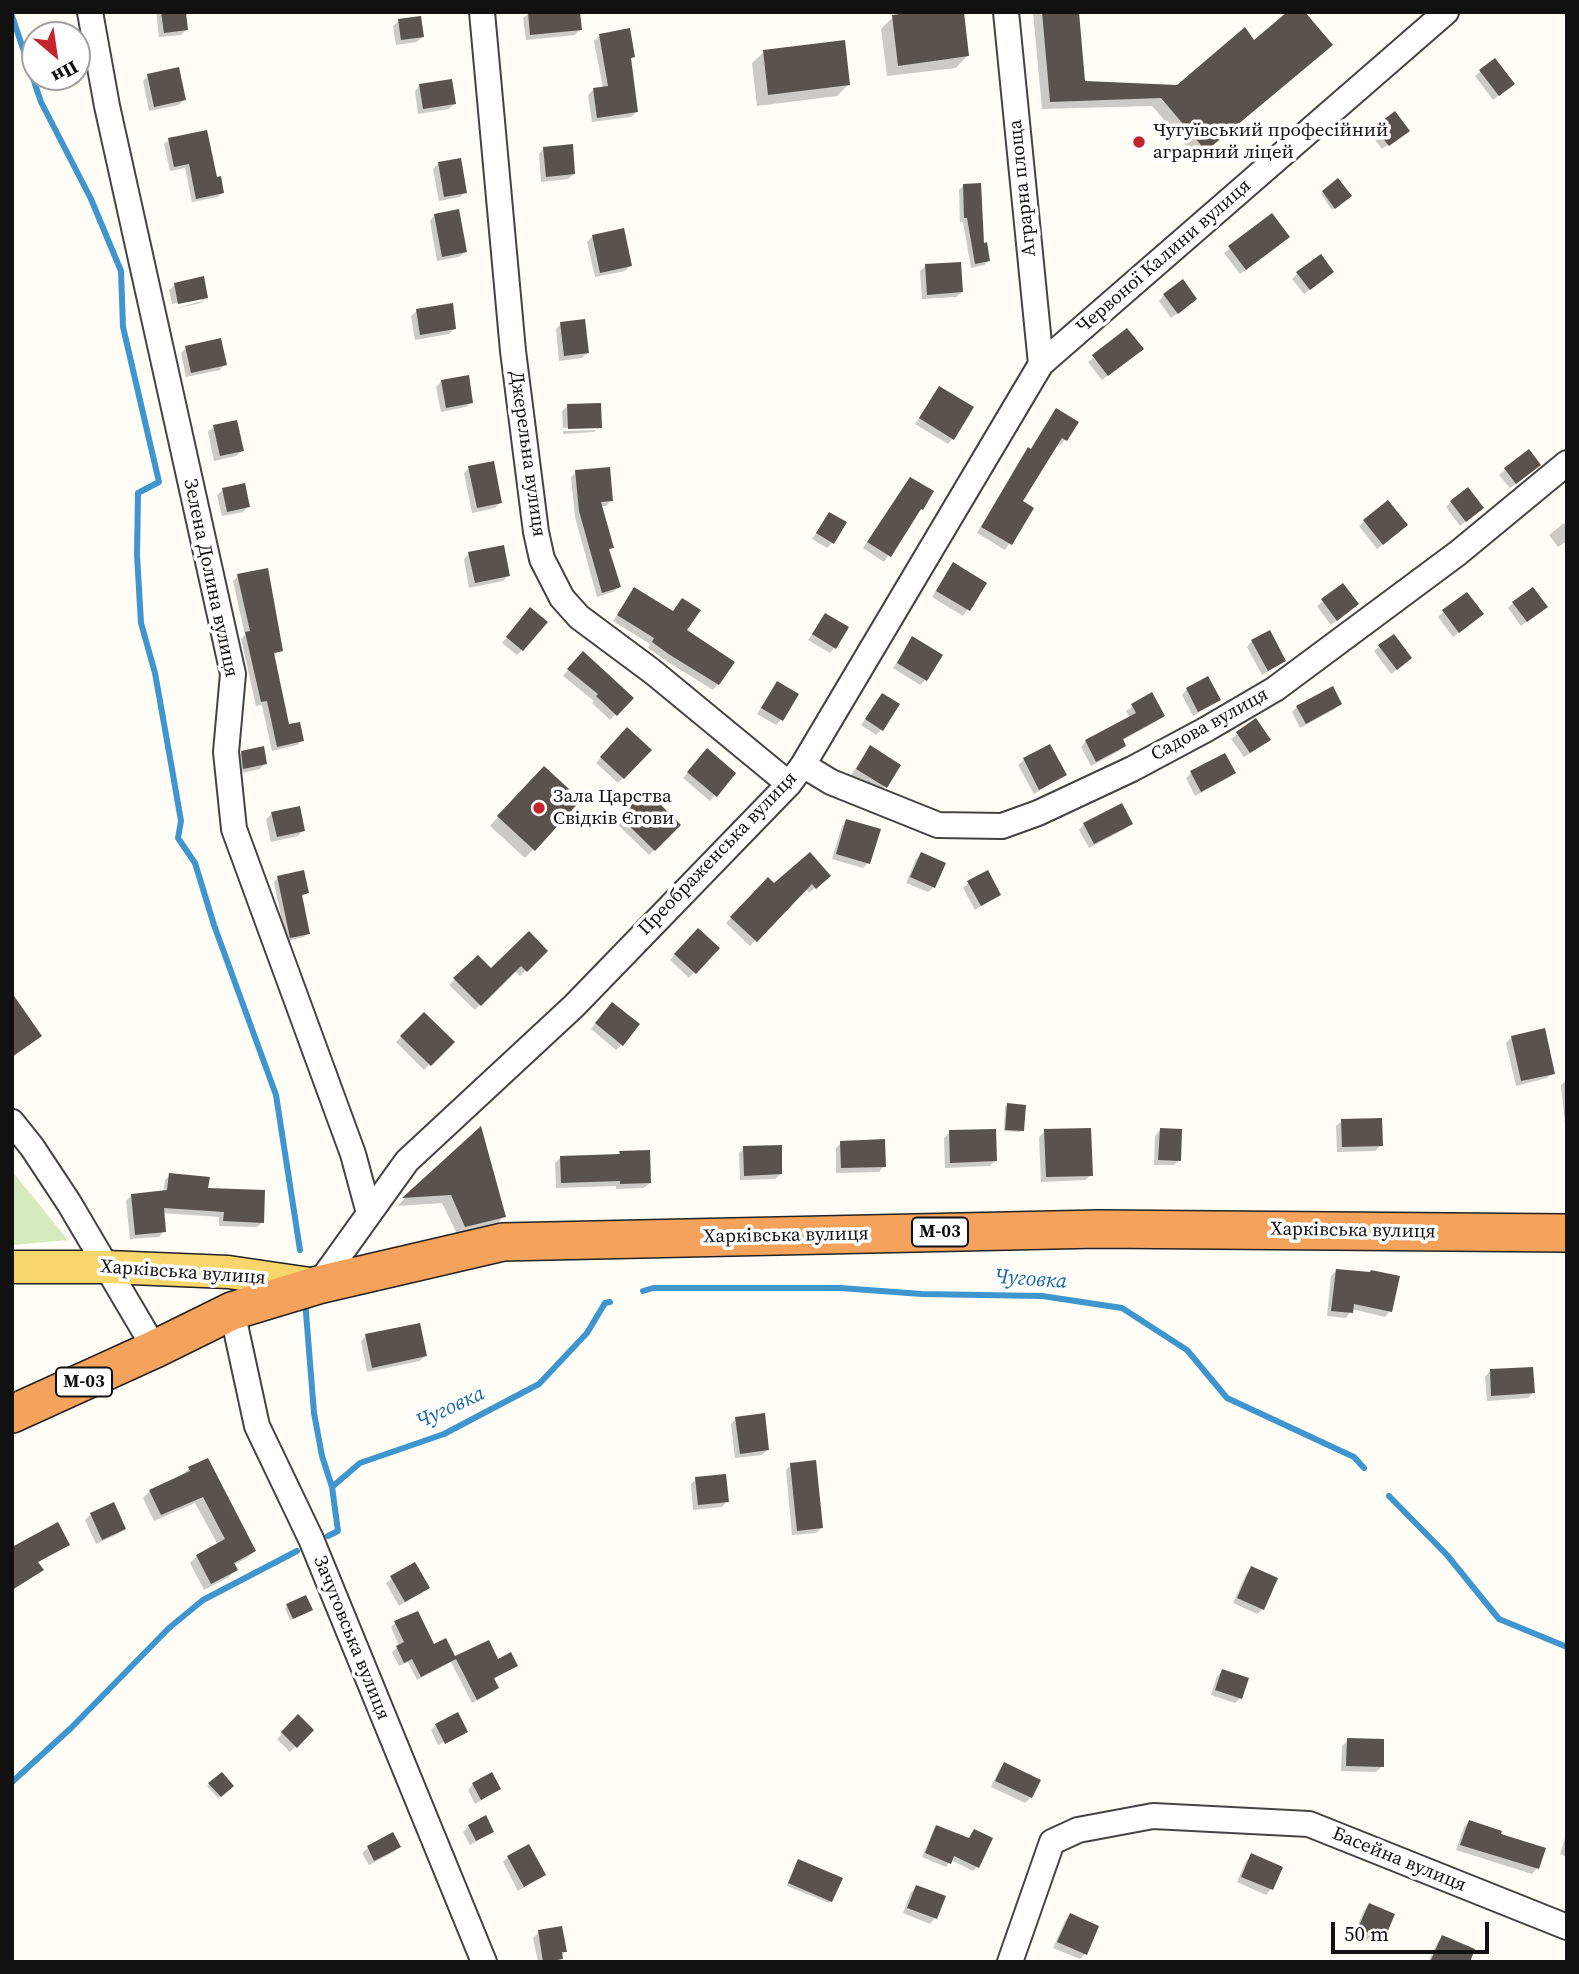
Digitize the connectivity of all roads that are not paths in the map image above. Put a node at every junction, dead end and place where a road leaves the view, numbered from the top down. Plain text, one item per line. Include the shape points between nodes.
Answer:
1 (90, 12) edge
2 (482, 12) edge
3 (1006, 12) edge
4 (1446, 12) edge
5 (1041, 364) junction
6 (1567, 463) edge
7 (796, 775) junction
8 (12, 1122) edge
9 (369, 1213) junction
10 (1567, 1233) edge
11 (12, 1266) edge
12 (107, 1267) junction
13 (318, 1285) junction
14 (232, 1311) junction
15 (155, 1349) junction
16 (12, 1414) edge
17 (1567, 1927) edge
18 (484, 1962) edge
19 (1010, 1962) edge

1 - 9 street, Зелена Долина вулиця via 233,674 226,752 234,829 353,1154
2 - 7 street, Джерельна вулиця via 513,351 542,559 562,597 579,617
3 - 5 street, Аграрна площа
4 - 5 street, Червоної Калини вулиця
5 - 7 street, Преображенська вулиця
6 - 7 street, Садова вулиця via 1458,553 1275,689 1132,769 1038,813 1002,826 938,825 831,782
7 - 9 street, Преображенська вулиця via 573,1006 407,1161
8 - 12 street via 40,1158
9 - 13 street, Преображенська вулиця
10 - 13 highway, Харківська вулиця / М-03 via 1099,1229 503,1242
11 - 12 main road, Харківська вулиця
12 - 13 main road, Харківська вулиця via 228,1272
12 - 15 street
13 - 14 highway, М-03
14 - 15 highway, М-03
14 - 18 street, Зачуговська вулиця via 257,1426 311,1539
15 - 16 highway, М-03
17 - 19 street, Басейна вулиця via 1309,1824 1153,1816 1078,1830 1052,1842

